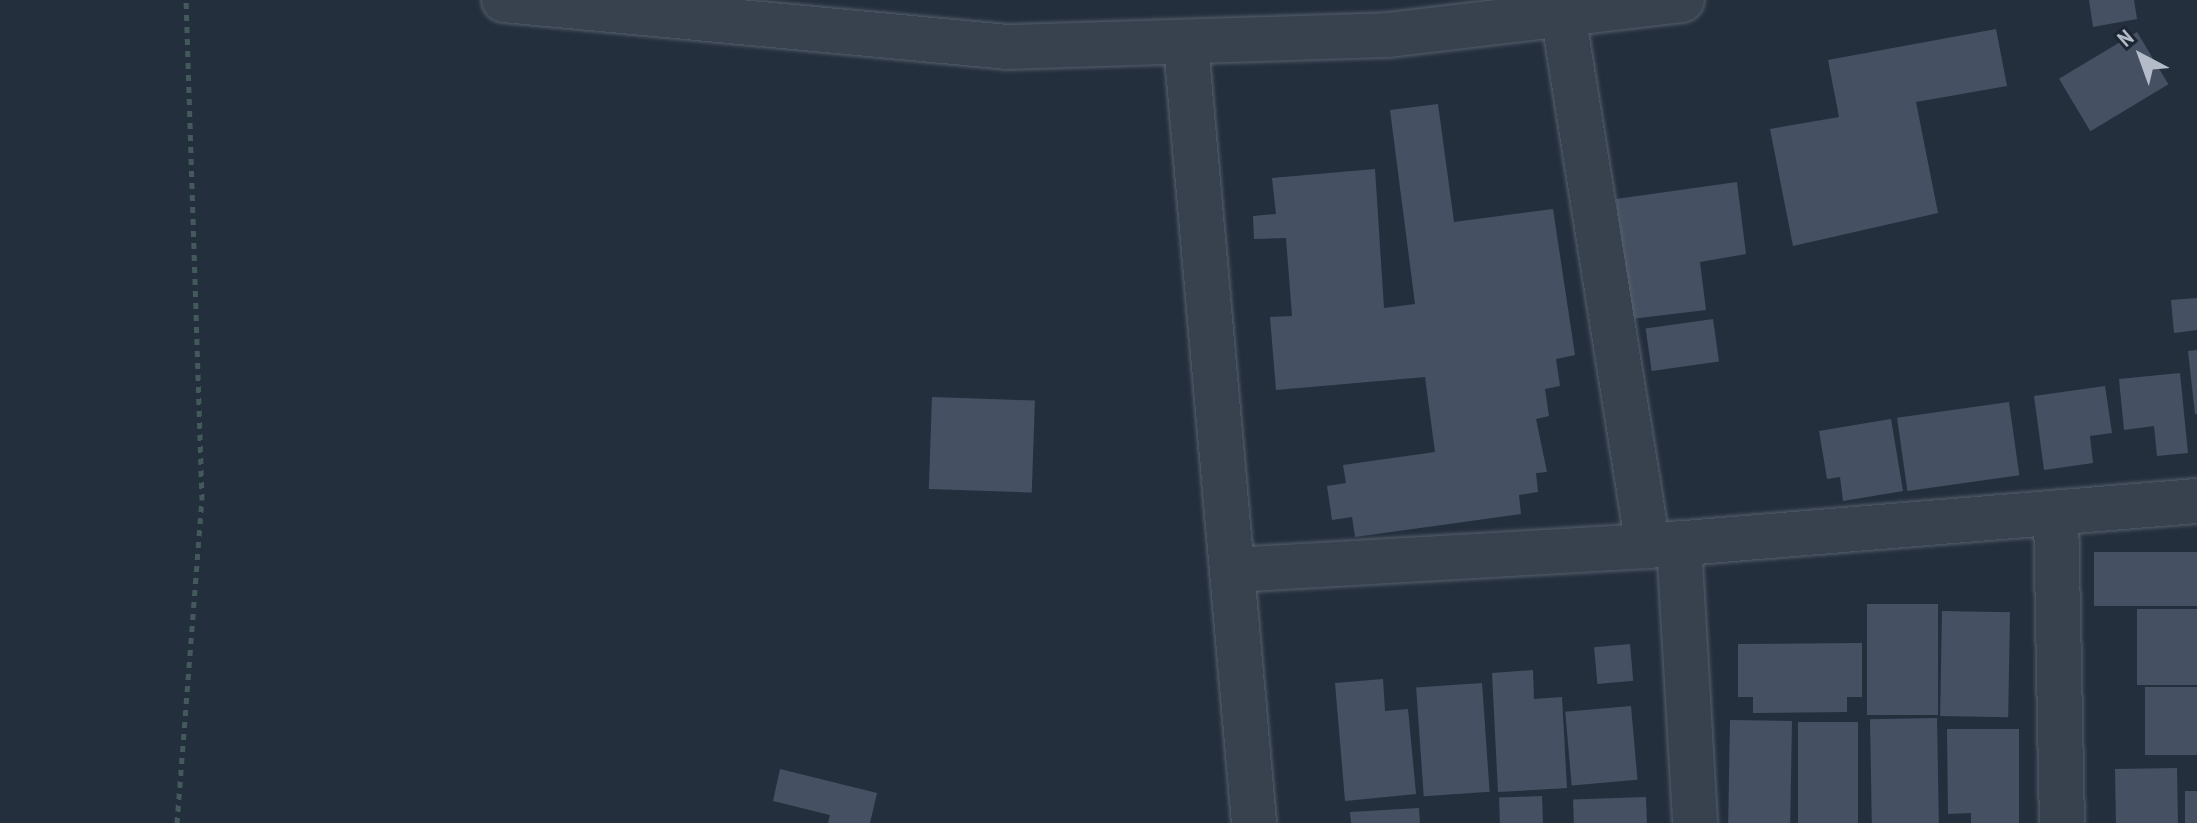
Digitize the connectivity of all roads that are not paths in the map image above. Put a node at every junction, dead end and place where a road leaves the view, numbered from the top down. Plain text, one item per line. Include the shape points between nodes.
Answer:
1 (504, 0) edge
2 (1682, 0) edge
3 (1563, 14) junction
4 (1186, 45) junction
5 (2197, 501) edge
6 (2056, 513) junction
7 (1664, 544) junction
8 (1233, 570) junction
9 (1254, 823) edge
10 (1695, 823) edge
11 (2062, 823) edge

1 - 4 street via 1008,47
2 - 3 street
3 - 4 street via 1388,35
3 - 7 street
4 - 8 street
5 - 6 street
6 - 7 street
6 - 11 street
7 - 8 street
7 - 10 street
8 - 9 street

